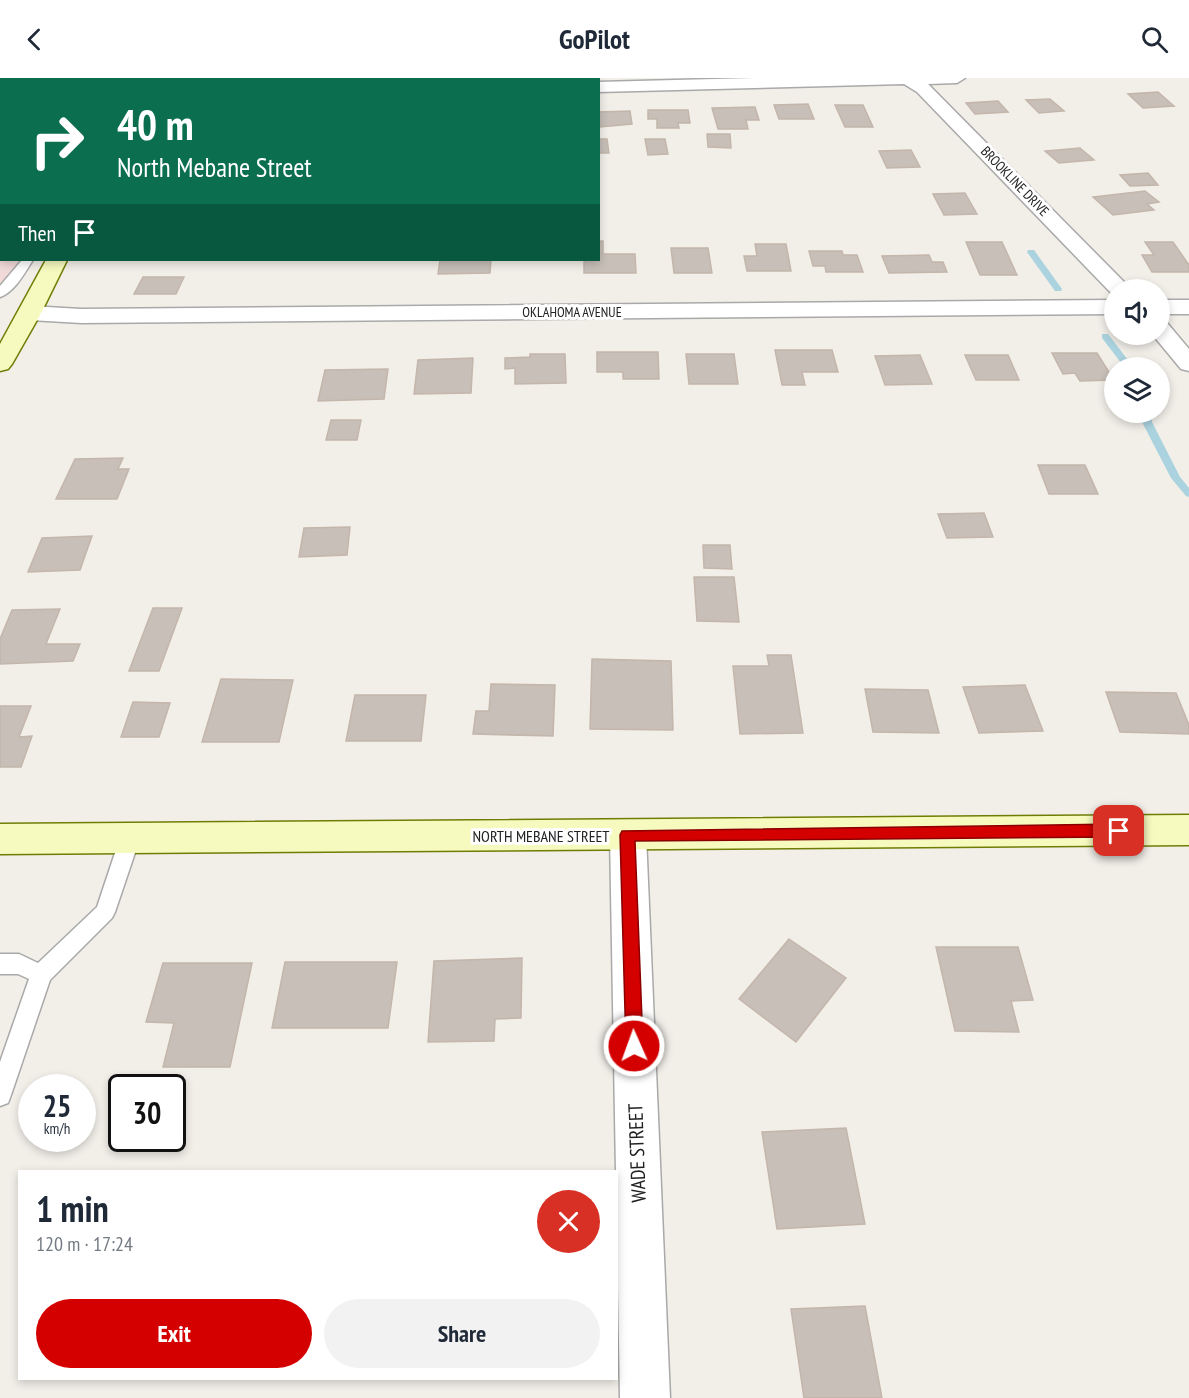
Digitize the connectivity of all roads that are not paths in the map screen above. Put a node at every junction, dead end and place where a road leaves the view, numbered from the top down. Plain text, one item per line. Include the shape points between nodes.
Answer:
1 (957, 78) edge
2 (906, 79) edge
3 (600, 87) edge
4 (26, 261) edge
5 (56, 261) edge
6 (1110, 279) edge
7 (0, 293) edge
8 (1104, 307) edge
9 (1170, 307) edge
10 (1189, 307) edge
11 (30, 313) junction
12 (1170, 341) edge
13 (0, 364) edge
14 (1189, 364) edge
15 (1189, 830) edge
16 (628, 835) junction
17 (130, 838) junction
18 (0, 839) edge
19 (0, 964) edge
20 (41, 974) junction
21 (0, 1095) edge
22 (645, 1398) edge

1 - 2 street
2 - 3 street
2 - 6 street, BROOKLINE DRIVE via 923,88
4 - 7 lane
5 - 11 main road
8 - 11 street, OKLAHOMA AVENUE via 81,316
9 - 10 street
11 - 13 main road
12 - 14 street
15 - 16 main road, NORTH MEBANE STREET
16 - 17 main road, NORTH MEBANE STREET
16 - 22 street, WADE STREET
17 - 18 main road, NORTH MEBANE STREET
17 - 20 lane via 105,912
19 - 20 lane via 19,964
20 - 21 lane

